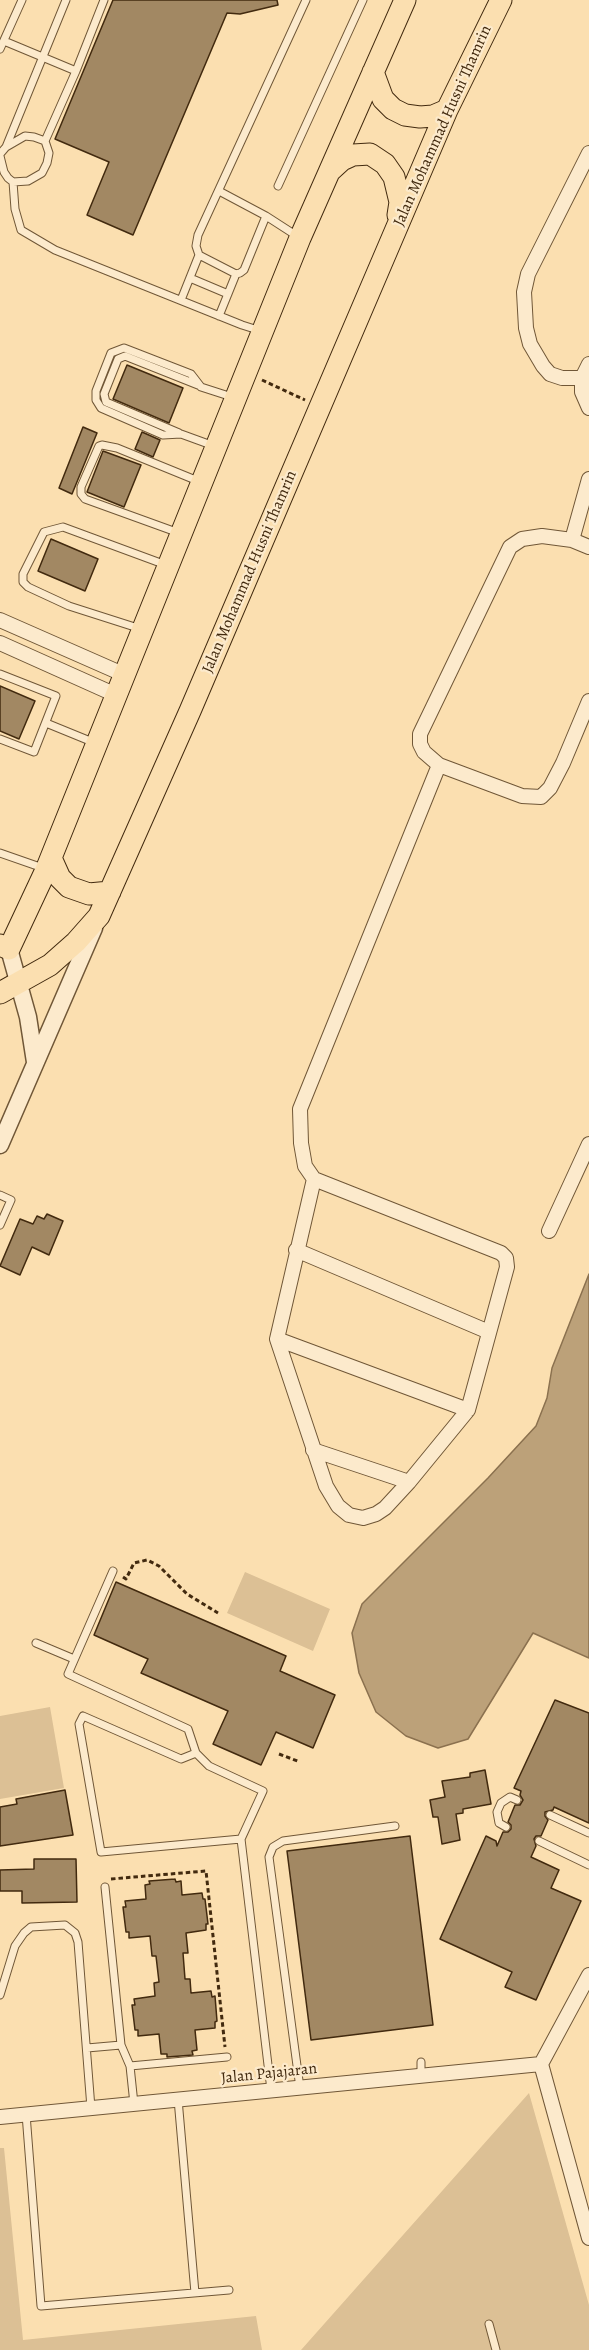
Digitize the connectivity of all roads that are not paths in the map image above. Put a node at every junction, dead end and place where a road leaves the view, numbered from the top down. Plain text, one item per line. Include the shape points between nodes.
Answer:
1 (22, 0) edge
2 (66, 0) edge
3 (104, 0) edge
4 (306, 0) edge
5 (363, 0) edge
6 (405, 0) edge
7 (501, 0) edge
8 (4, 41) junction
9 (0, 49) edge
10 (43, 57) junction
11 (76, 71) junction
12 (373, 72) junction
13 (447, 110) junction
14 (45, 141) junction
15 (6, 147) junction
16 (589, 153) edge
17 (0, 155) edge
18 (329, 171) junction
19 (13, 182) junction
20 (278, 186) dead end
21 (219, 191) junction
22 (266, 216) junction
23 (395, 233) junction
24 (300, 238) junction
25 (199, 255) junction
26 (236, 274) junction
27 (190, 278) junction
28 (228, 294) junction
29 (181, 300) junction
30 (219, 316) junction
31 (264, 331) junction
32 (589, 364) edge
33 (582, 378) junction
34 (237, 398) junction
35 (589, 408) edge
36 (217, 447) junction
37 (589, 479) edge
38 (203, 482) junction
39 (182, 534) junction
40 (572, 540) junction
41 (589, 547) edge
42 (169, 566) junction
43 (0, 620) edge
44 (143, 630) junction
45 (0, 643) edge
46 (0, 674) edge
47 (125, 675) junction
48 (116, 695) junction
49 (589, 701) edge
50 (46, 723) junction
51 (0, 739) edge
52 (97, 744) junction
53 (439, 765) junction
54 (0, 853) edge
55 (48, 864) junction
56 (110, 892) junction
57 (99, 916) junction
58 (5, 947) edge
59 (0, 969) edge
60 (20, 982) junction
61 (0, 993) edge
62 (36, 1063) junction
63 (0, 1121) edge
64 (0, 1144) edge
65 (589, 1144) edge
66 (314, 1179) junction
67 (0, 1196) edge
68 (0, 1225) edge
69 (549, 1231) dead end
70 (296, 1250) junction
71 (489, 1332) junction
72 (277, 1339) junction
73 (468, 1410) junction
74 (313, 1450) junction
75 (409, 1482) junction
76 (113, 1571) road end
77 (36, 1642) dead end
78 (74, 1659) junction
79 (196, 1753) junction
80 (518, 1800) dead end
81 (550, 1815) dead end
82 (395, 1826) dead end
83 (506, 1827) dead end
84 (589, 1833) edge
85 (241, 1839) junction
86 (539, 1841) dead end
87 (589, 1865) edge
88 (105, 1887) road end
89 (589, 1975) edge
90 (0, 1995) edge
91 (121, 2045) junction
92 (87, 2048) junction
93 (226, 2057) road end
94 (541, 2064) junction
95 (130, 2066) junction
96 (300, 2088) junction
97 (271, 2090) junction
98 (178, 2100) junction
99 (134, 2104) junction
100 (91, 2108) junction
101 (26, 2114) junction
102 (0, 2117) edge
103 (589, 2238) edge
104 (230, 2290) dead end
105 (195, 2293) junction
106 (489, 2324) dead end
107 (496, 2350) edge

1 - 8 lane
2 - 10 lane
3 - 11 lane
4 - 21 lane
5 - 20 lane
6 - 12 main road
7 - 13 main road, Jalan Mohammad Husni Thamrin
8 - 9 lane
8 - 10 lane
10 - 11 lane
10 - 15 lane
11 - 14 lane
12 - 13 main road via 383,99 393,109 420,117
12 - 18 main road
13 - 23 main road, Jalan Mohammad Husni Thamrin
14 - 15 lane via 25,136
14 - 19 lane via 49,153 42,173 28,181
15 - 17 lane
16 - 33 street via 528,274 524,292 530,344 543,366 550,374 562,378
17 - 19 lane via 4,172
18 - 23 main road via 353,154 370,154 385,164 399,189
18 - 24 main road
19 - 29 lane via 21,230 55,250
21 - 22 lane
21 - 25 lane via 198,235
22 - 24 lane
22 - 26 lane via 244,270
23 - 56 main road, Jalan Mohammad Husni Thamrin
24 - 31 main road
25 - 26 lane
25 - 27 lane
26 - 28 lane
27 - 28 lane
27 - 29 lane
28 - 30 lane
29 - 30 lane
30 - 31 lane
31 - 34 main road
32 - 33 street
33 - 35 street via 582,392
34 - 36 main road
34 - 36 lane via 125,356 118,359 104,394 106,402
36 - 38 main road
37 - 40 street
38 - 39 main road
38 - 39 lane via 106,445 99,446 81,487 85,500
39 - 42 main road
40 - 41 street
40 - 53 street via 542,536 522,539 510,547 420,734 424,752
42 - 44 main road
42 - 44 lane via 63,527 44,532 23,574 28,587 69,606
43 - 47 street
44 - 47 main road
45 - 48 street
46 - 50 lane via 56,696
47 - 48 main road
48 - 52 main road
49 - 53 street via 563,763 550,788 540,797 522,796
50 - 51 lane via 34,752
50 - 52 lane
52 - 55 main road
53 - 66 street via 300,1109 305,1166
54 - 55 lane
55 - 56 main road via 69,888 89,894
55 - 58 main road
56 - 57 main road, Jalan Mohammad Husni Thamrin
57 - 60 main road via 50,965
57 - 62 street, Jalan Mohammad Husni Thamrin
58 - 59 street
58 - 60 street
60 - 61 main road
60 - 62 street
62 - 64 street, Jalan Mohammad Husni Thamrin
63 - 64 street
65 - 69 street
66 - 70 street
66 - 71 street via 501,1253 507,1267
67 - 68 lane via 11,1200
70 - 71 street
70 - 72 street
71 - 73 street
72 - 73 street
72 - 74 street
73 - 75 street
74 - 75 street
74 - 75 street via 326,1486 338,1506 349,1515 363,1518 376,1514
76 - 78 lane
77 - 78 lane
78 - 79 lane via 68,1674 188,1729
79 - 85 lane via 209,1766 263,1791
79 - 85 lane via 181,1759 83,1716 79,1724 101,1852
80 - 83 lane via 510,1797 501,1803 497,1812 499,1823
81 - 84 lane
82 - 96 lane via 283,1841 273,1847 270,1857
85 - 97 lane
86 - 87 lane
88 - 91 lane
89 - 94 street
90 - 92 lane via 15,1946 24,1933 31,1927 65,1925 75,1933 78,1942
91 - 92 lane
91 - 95 lane
92 - 100 lane
93 - 95 lane
94 - 96 street, Jalan Pajajaran via 421,2069
94 - 103 street
95 - 99 lane
96 - 97 street, Jalan Pajajaran
97 - 98 street, Jalan Pajajaran
98 - 99 street, Jalan Pajajaran
98 - 105 lane
99 - 100 street, Jalan Pajajaran
100 - 101 street, Jalan Pajajaran
101 - 102 street, Jalan Pajajaran
101 - 105 lane via 42,2306
104 - 105 lane
106 - 107 lane

